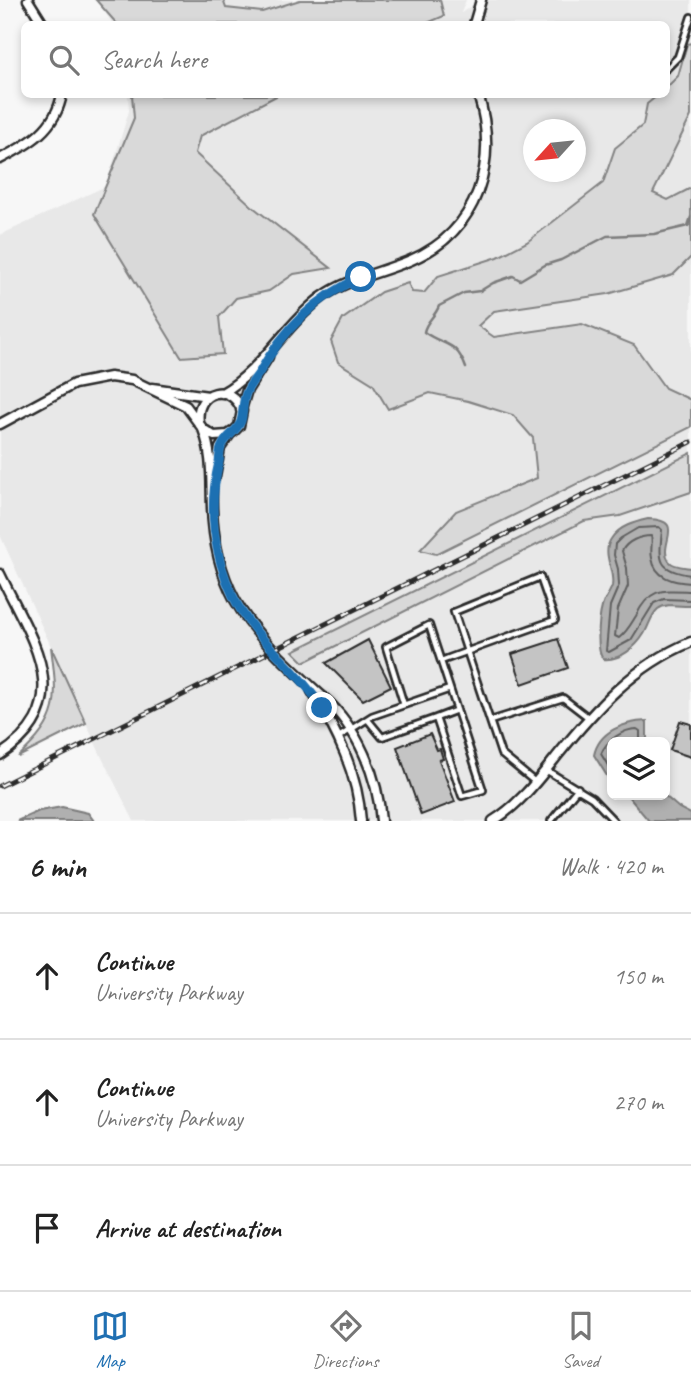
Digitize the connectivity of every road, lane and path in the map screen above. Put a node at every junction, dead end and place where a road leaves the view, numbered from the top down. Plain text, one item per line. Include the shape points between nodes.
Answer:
1 (28, 0) edge
2 (481, 0) edge
3 (691, 18) edge
4 (41, 21) edge
5 (475, 21) edge
6 (670, 66) edge
7 (61, 98) edge
8 (479, 98) edge
9 (0, 159) edge
10 (273, 348) junction
11 (151, 388) junction
12 (222, 393) junction
13 (208, 396) junction
14 (241, 410) junction
15 (1, 423) edge
16 (201, 425) junction
17 (230, 434) junction
18 (214, 482) junction
19 (0, 574) edge
20 (691, 642) edge
21 (467, 651) junction
22 (441, 661) junction
23 (309, 686) junction
24 (450, 689) junction
25 (404, 705) junction
26 (457, 710) junction
27 (436, 718) junction
28 (589, 718) junction
29 (368, 720) junction
30 (490, 721) junction
31 (350, 730) junction
32 (338, 738) junction
33 (0, 755) edge
34 (546, 770) junction
35 (536, 782) junction
36 (578, 788) junction
37 (361, 821) edge
38 (381, 821) edge
39 (493, 821) edge
40 (551, 821) edge
41 (614, 821) edge

1 - 4 street
2 - 5 street
3 - 6 lane via 678,57
7 - 9 street via 43,132
8 - 10 street via 487,157 465,216 427,252 324,296
10 - 12 street
10 - 14 street via 247,390
11 - 13 street
11 - 15 street via 110,377 74,384
11 - 16 street via 186,406
12 - 13 street
12 - 14 street via 234,398
13 - 16 street via 199,407
14 - 17 street via 239,426
16 - 17 street via 214,436
16 - 18 street via 210,447
17 - 18 street via 220,448
18 - 23 street via 216,545 234,598 255,631
19 - 33 street via 39,657 44,693 31,730
20 - 28 street via 639,670
21 - 21 lane via 555,620 540,577 454,612
21 - 22 lane
21 - 30 lane
22 - 24 lane
22 - 25 lane via 429,625 386,647
23 - 31 street via 325,698
23 - 32 street
24 - 25 lane
24 - 26 lane
25 - 29 lane
26 - 27 lane
26 - 27 lane via 484,790 462,796
27 - 29 lane via 382,737
28 - 30 lane via 563,698
28 - 34 street
29 - 31 lane
30 - 35 lane via 501,754
31 - 32 lane
31 - 38 street via 372,773
32 - 37 street via 355,781
34 - 35 street
34 - 36 lane
35 - 39 street
36 - 40 lane
36 - 41 lane

